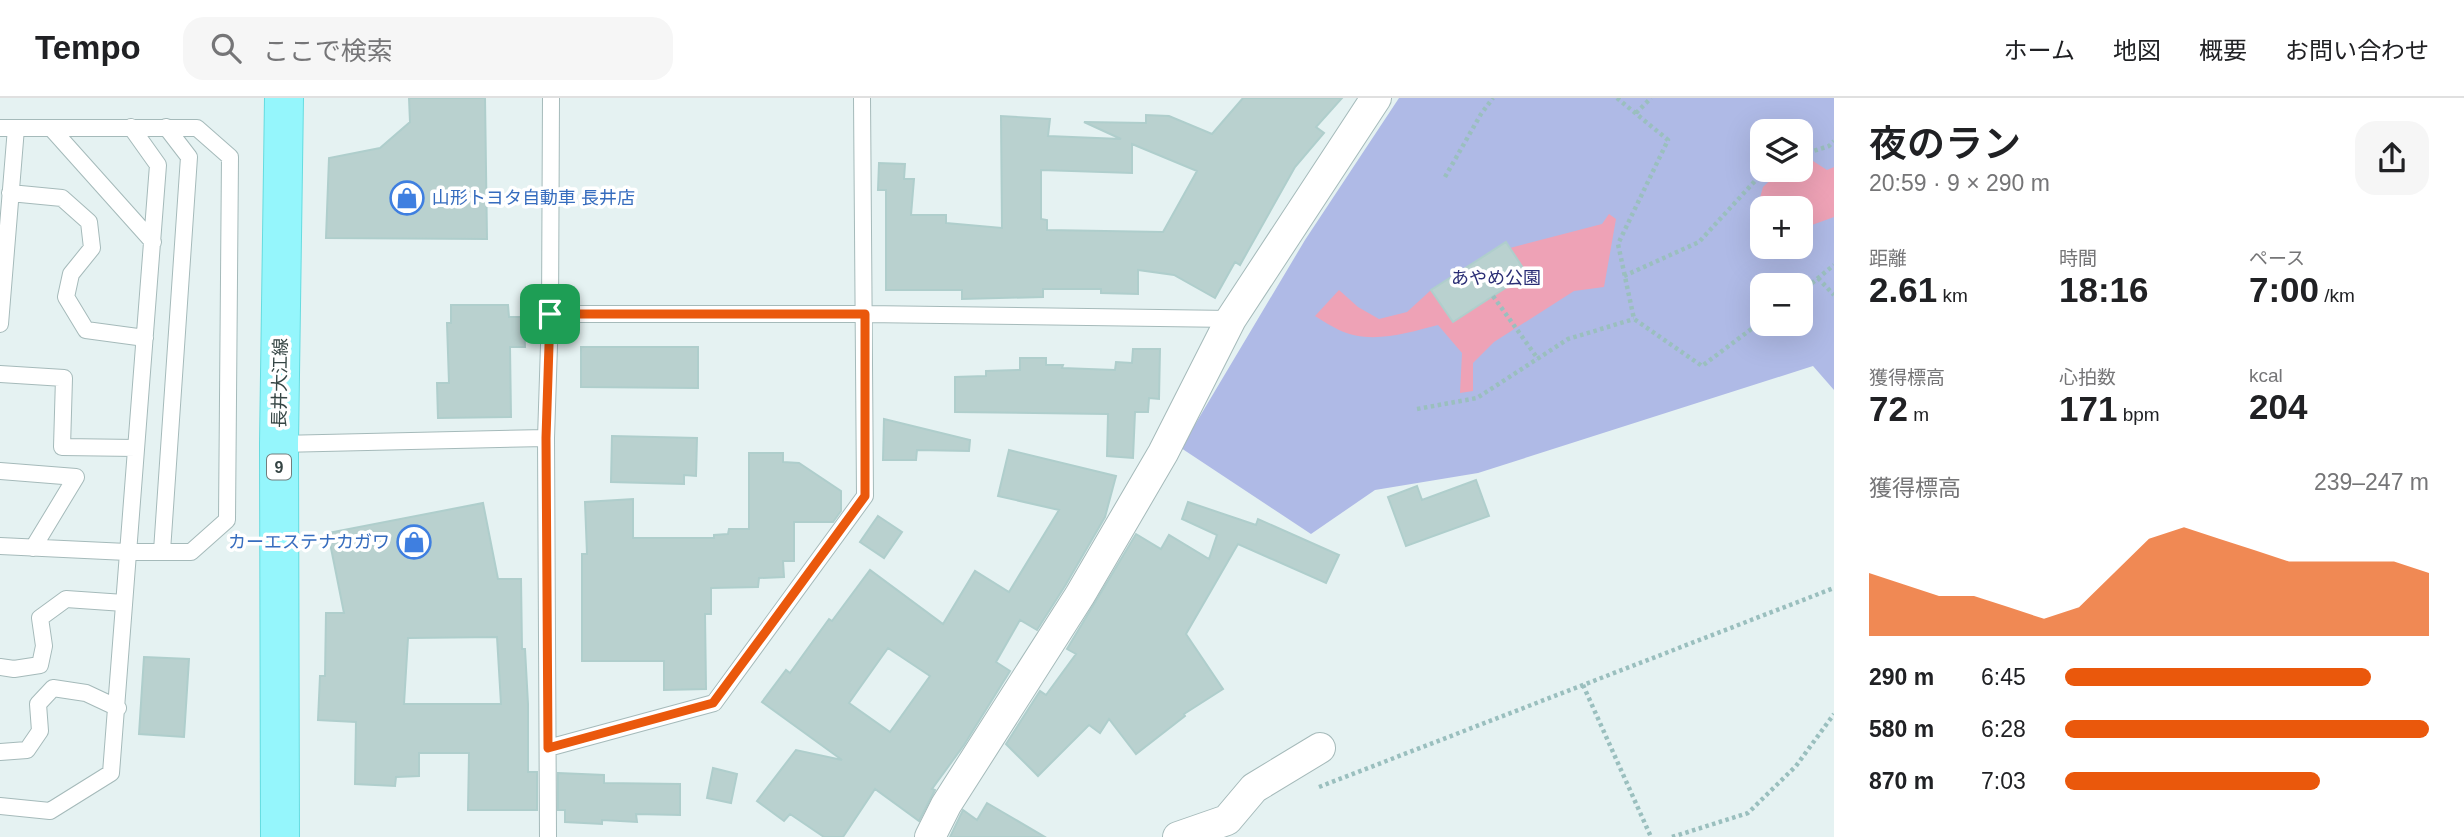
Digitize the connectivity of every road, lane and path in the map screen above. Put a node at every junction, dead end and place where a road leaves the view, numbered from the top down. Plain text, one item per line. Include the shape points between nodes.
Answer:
1 (284, 98) edge
2 (551, 98) edge
3 (862, 98) edge
4 (1376, 98) edge
5 (1493, 98) edge
6 (1617, 98) edge
7 (1651, 98) edge
8 (1636, 113) junction
9 (131, 127) junction
10 (166, 127) junction
11 (8, 128) edge
12 (51, 128) junction
13 (1834, 141) edge
14 (1813, 151) edge
15 (1445, 177) dead end
16 (1754, 182) edge
17 (6, 193) edge
18 (153, 242) junction
19 (1834, 265) edge
20 (1624, 276) junction
21 (1818, 278) junction
22 (1813, 282) edge
23 (1834, 295) edge
24 (1493, 296) dead end
25 (550, 314) junction
26 (865, 314) junction
27 (1231, 319) junction
28 (1634, 319) junction
29 (0, 323) edge
30 (1750, 330) edge
31 (145, 338) junction
32 (1538, 359) junction
33 (0, 374) edge
34 (1417, 409) dead end
35 (546, 438) junction
36 (279, 444) junction
37 (136, 448) junction
38 (0, 471) edge
39 (0, 546) edge
40 (33, 548) junction
41 (162, 551) junction
42 (127, 552) junction
43 (1834, 588) edge
44 (124, 603) junction
45 (0, 667) edge
46 (1583, 685) junction
47 (118, 708) junction
48 (1834, 714) edge
49 (548, 748) junction
50 (1320, 748) dead end
51 (0, 752) edge
52 (1316, 788) dead end
53 (0, 806) edge
54 (280, 837) edge
55 (548, 837) edge
56 (930, 837) edge
57 (1178, 837) edge
58 (1651, 837) edge
59 (1672, 837) edge

1 - 36 main road, 長井大江線 / 9
2 - 25 lane
3 - 26 lane
4 - 27 street
5 - 15 path
6 - 8 path
7 - 8 path
8 - 20 path via 1668,140 1618,244
9 - 10 lane
9 - 12 lane
9 - 18 lane via 158,165
10 - 41 lane via 189,157
10 - 41 lane via 197,128 230,157 227,520 191,552
11 - 12 lane
11 - 17 lane
12 - 18 lane
13 - 14 path
16 - 20 path via 1699,242
17 - 29 lane
17 - 31 lane via 62,198 89,222 92,248 71,274 66,298 86,330
18 - 31 lane
19 - 21 path
20 - 28 path
21 - 22 path
21 - 23 path
24 - 32 path
25 - 26 lane
25 - 35 lane
26 - 27 lane
26 - 49 lane via 865,496 817,562 713,703
27 - 56 street via 1149,477
28 - 30 path via 1702,366
28 - 32 path via 1568,339
31 - 37 lane
32 - 34 path via 1477,398
33 - 37 lane via 64,378 62,447
35 - 36 lane
35 - 49 lane
36 - 54 main road, 長井大江線 / 9
37 - 42 lane
38 - 40 lane via 76,477
39 - 40 lane
40 - 42 lane
41 - 42 lane
42 - 44 lane
43 - 46 path
44 - 45 lane via 66,599 40,618 44,646 40,664
44 - 47 lane
46 - 52 path
46 - 58 path
47 - 51 lane via 86,693 53,688 38,704 40,731 27,750
47 - 53 lane via 111,773 50,811
48 - 59 path via 1796,766 1748,813
49 - 55 lane
50 - 57 street via 1254,788 1227,820

